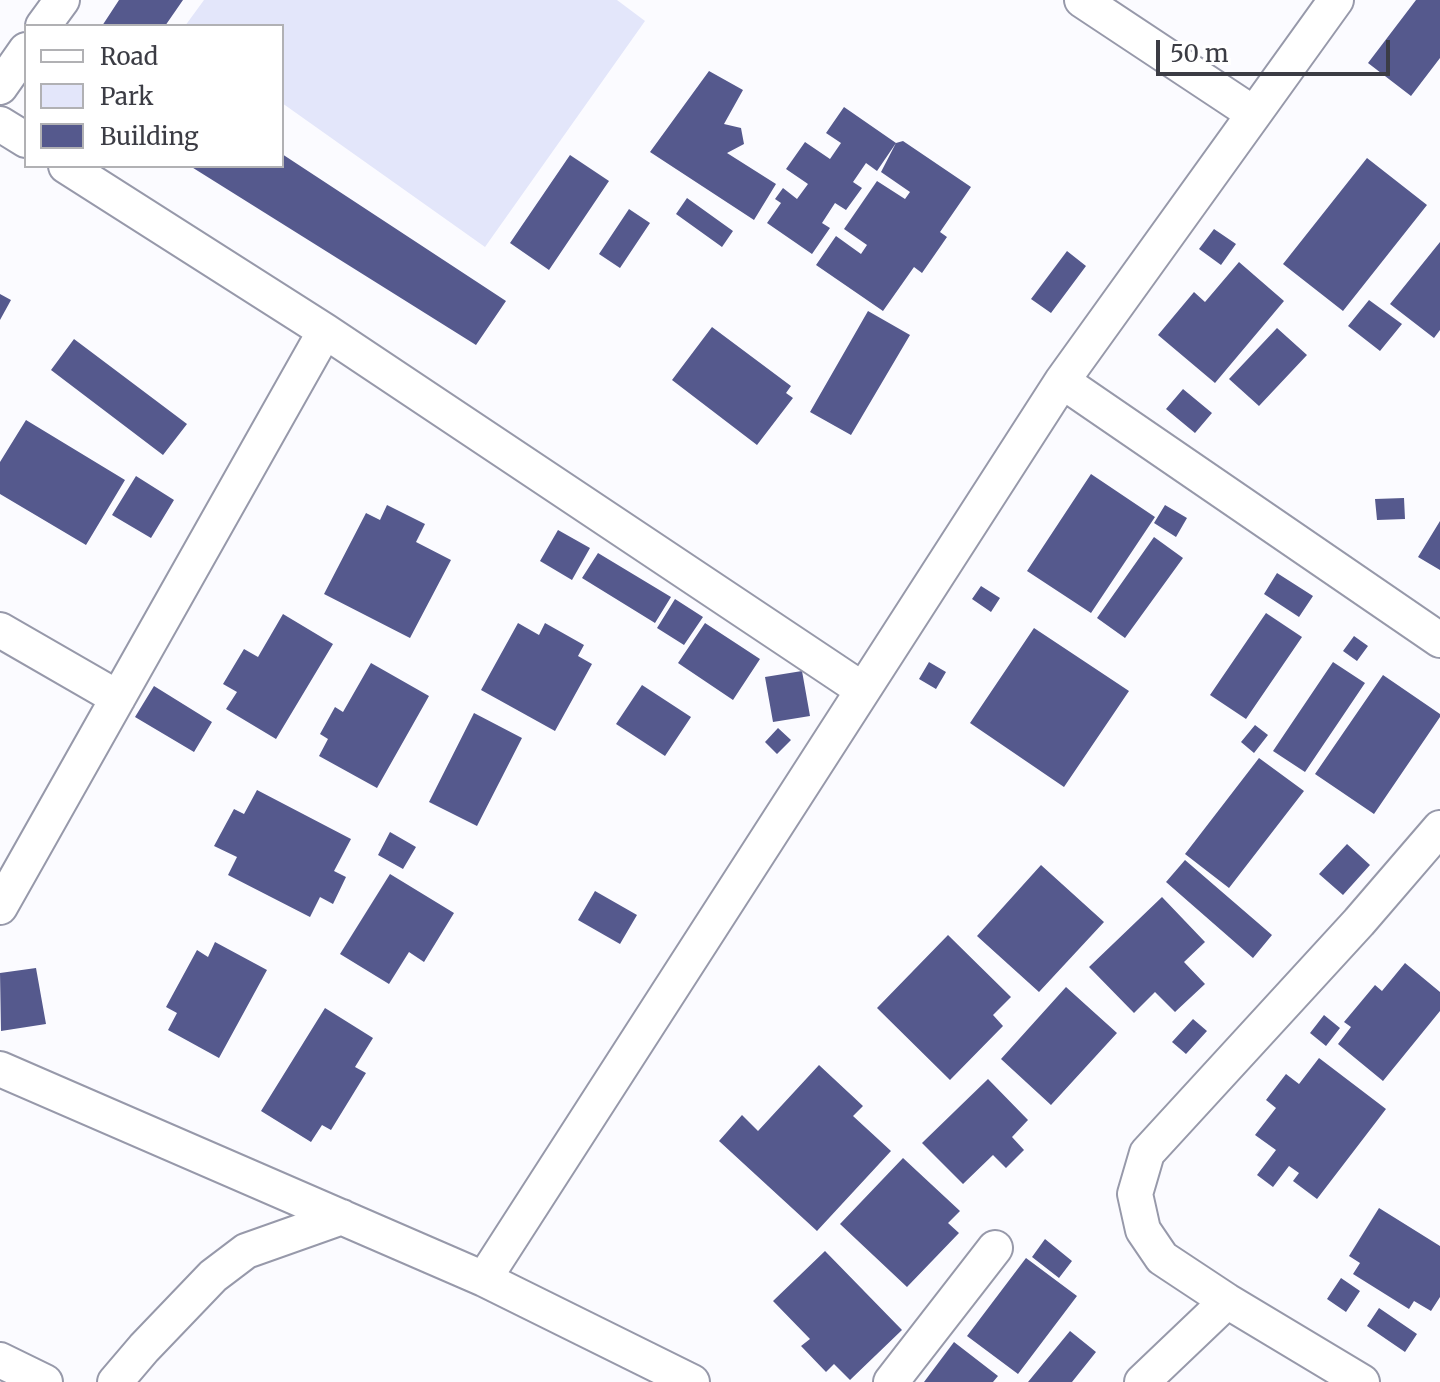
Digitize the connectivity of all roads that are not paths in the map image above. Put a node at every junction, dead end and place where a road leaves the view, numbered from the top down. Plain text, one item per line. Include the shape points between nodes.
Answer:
1 (62, 0) edge
2 (1082, 0) edge
3 (1336, 0) edge
4 (44, 24) edge
5 (24, 53) edge
6 (0, 87) edge
7 (1254, 114) junction
8 (0, 124) edge
9 (24, 139) edge
10 (69, 168) edge
11 (325, 331) junction
12 (1062, 381) junction
13 (0, 630) edge
14 (1440, 640) edge
15 (863, 690) junction
16 (118, 698) junction
17 (1440, 828) edge
18 (0, 907) edge
19 (0, 1069) edge
20 (342, 1217) junction
21 (995, 1248) dead end
22 (484, 1279) junction
23 (1227, 1301) junction
24 (0, 1360) edge
25 (45, 1382) edge
26 (115, 1382) edge
27 (692, 1382) edge
28 (891, 1382) edge
29 (1142, 1382) edge
30 (1362, 1382) edge

1 - 4 street
2 - 7 street
3 - 7 street
5 - 6 street
7 - 12 street
8 - 9 street
10 - 11 street
11 - 15 street
11 - 16 street
12 - 14 street
12 - 15 street
13 - 16 street
15 - 22 street
16 - 18 street
17 - 23 street via 1147,1153 1135,1194 1143,1230 1162,1258
19 - 20 street
20 - 22 street
20 - 26 street via 246,1251 213,1276
21 - 28 street
22 - 27 street
23 - 29 street
23 - 30 street
24 - 25 street

